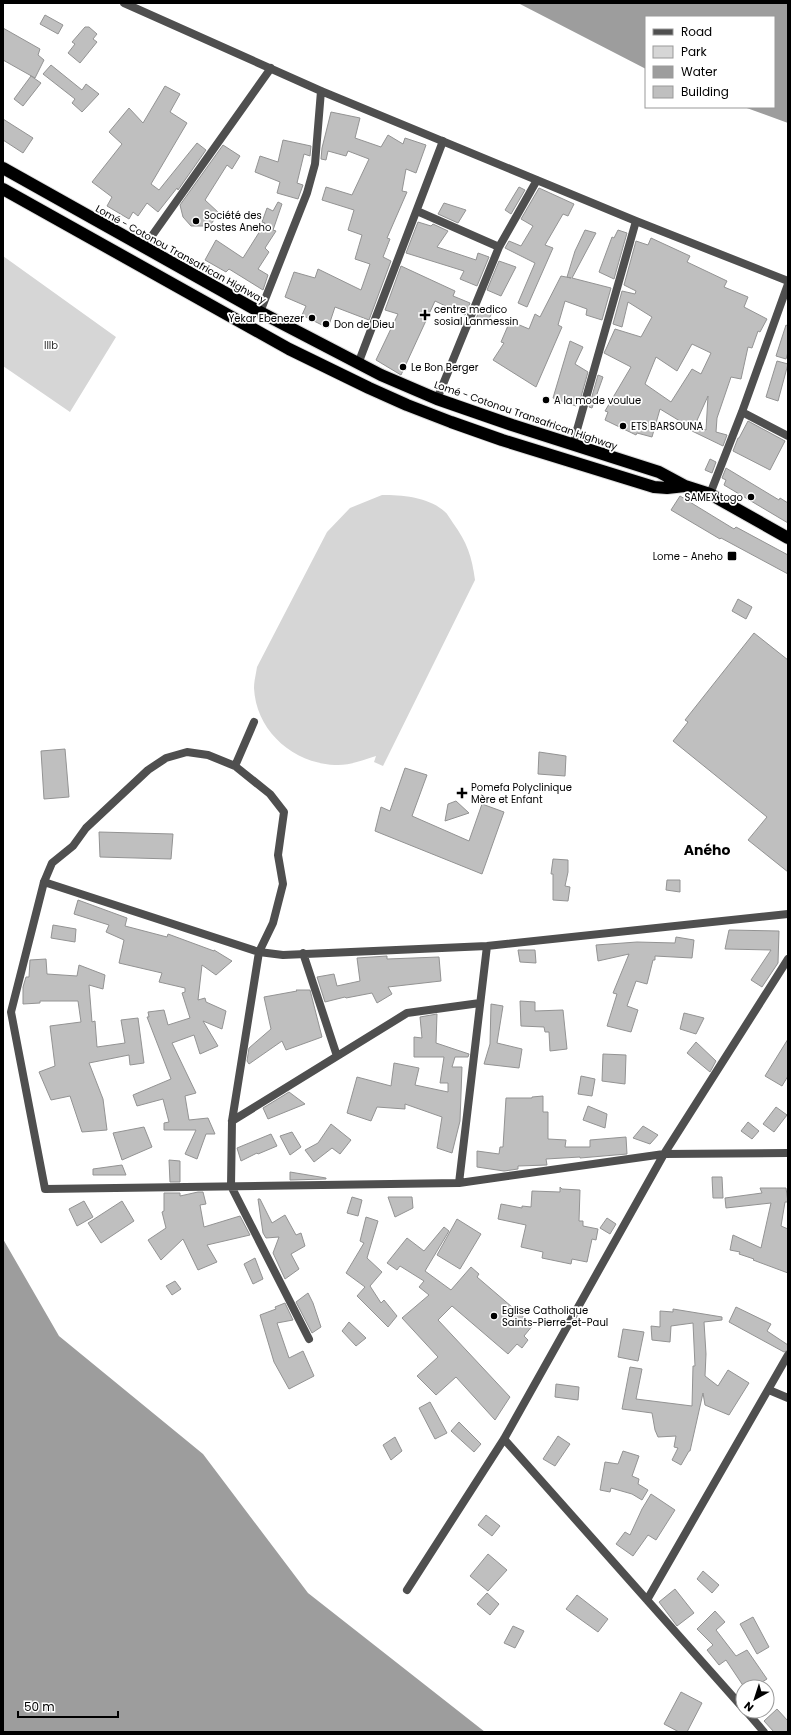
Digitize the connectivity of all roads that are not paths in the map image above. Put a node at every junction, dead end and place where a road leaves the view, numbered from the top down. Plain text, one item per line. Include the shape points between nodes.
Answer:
1 (124, 3) edge
2 (271, 68) junction
3 (321, 91) junction
4 (443, 141) junction
5 (3, 168) edge
6 (537, 180) junction
7 (3, 189) edge
8 (416, 211) junction
9 (636, 221) junction
10 (144, 247) junction
11 (499, 247) junction
12 (788, 282) edge
13 (260, 312) junction
14 (358, 364) junction
15 (437, 399) junction
16 (742, 412) junction
17 (788, 436) edge
18 (573, 444) junction
19 (685, 486) junction
20 (710, 494) junction
21 (788, 538) edge
22 (254, 722) dead end
23 (235, 766) junction
24 (44, 882) junction
25 (788, 914) edge
26 (487, 946) junction
27 (259, 952) junction
28 (303, 953) junction
29 (788, 959) edge
30 (480, 1003) junction
31 (337, 1056) junction
32 (232, 1121) junction
33 (788, 1153) edge
34 (664, 1154) junction
35 (459, 1183) junction
36 (230, 1186) junction
37 (309, 1339) dead end
38 (788, 1354) edge
39 (769, 1390) junction
40 (788, 1398) edge
41 (504, 1439) junction
42 (407, 1590) dead end
43 (647, 1600) junction
44 (735, 1699) edge
45 (753, 1719) edge
46 (764, 1732) edge

1 - 2 street
2 - 3 street
2 - 10 street
3 - 4 street
3 - 13 street via 315,164 307,193
4 - 6 street
4 - 8 street
5 - 10 highway, Lomé - Cotonou Transafrican Highway
6 - 9 street
6 - 11 street
7 - 19 highway, Lomé - Cotonou Transafrican Highway via 289,348 408,405 502,440 642,483 667,488
8 - 11 street
8 - 14 street
9 - 12 street
9 - 18 street
10 - 13 highway, Lomé - Cotonou Transafrican Highway
11 - 15 street
12 - 16 street
13 - 14 highway, Lomé - Cotonou Transafrican Highway
14 - 15 highway, Lomé - Cotonou Transafrican Highway
15 - 18 highway, Lomé - Cotonou Transafrican Highway
16 - 17 street
16 - 20 street
18 - 19 highway, Lomé - Cotonou Transafrican Highway via 659,472
19 - 20 highway, Lomé - Cotonou Transafrican Highway
20 - 21 highway, Lomé - Cotonou Transafrican Highway
22 - 23 street
23 - 24 street via 208,755 188,752 166,758 148,770 86,828 73,846 52,863
23 - 27 street via 270,794 284,812 278,855 283,884 273,923
24 - 27 street
24 - 36 street via 11,1012 45,1190
25 - 26 street
26 - 28 street
26 - 30 street
27 - 28 street
27 - 32 street
28 - 31 street
29 - 34 street
30 - 31 street via 408,1013
30 - 35 street
31 - 32 street
32 - 36 street
33 - 34 street
34 - 35 street
34 - 41 street
35 - 36 street
36 - 37 street
38 - 39 street
39 - 40 street
39 - 43 street
41 - 42 street
41 - 43 street
43 - 44 street
45 - 46 street

